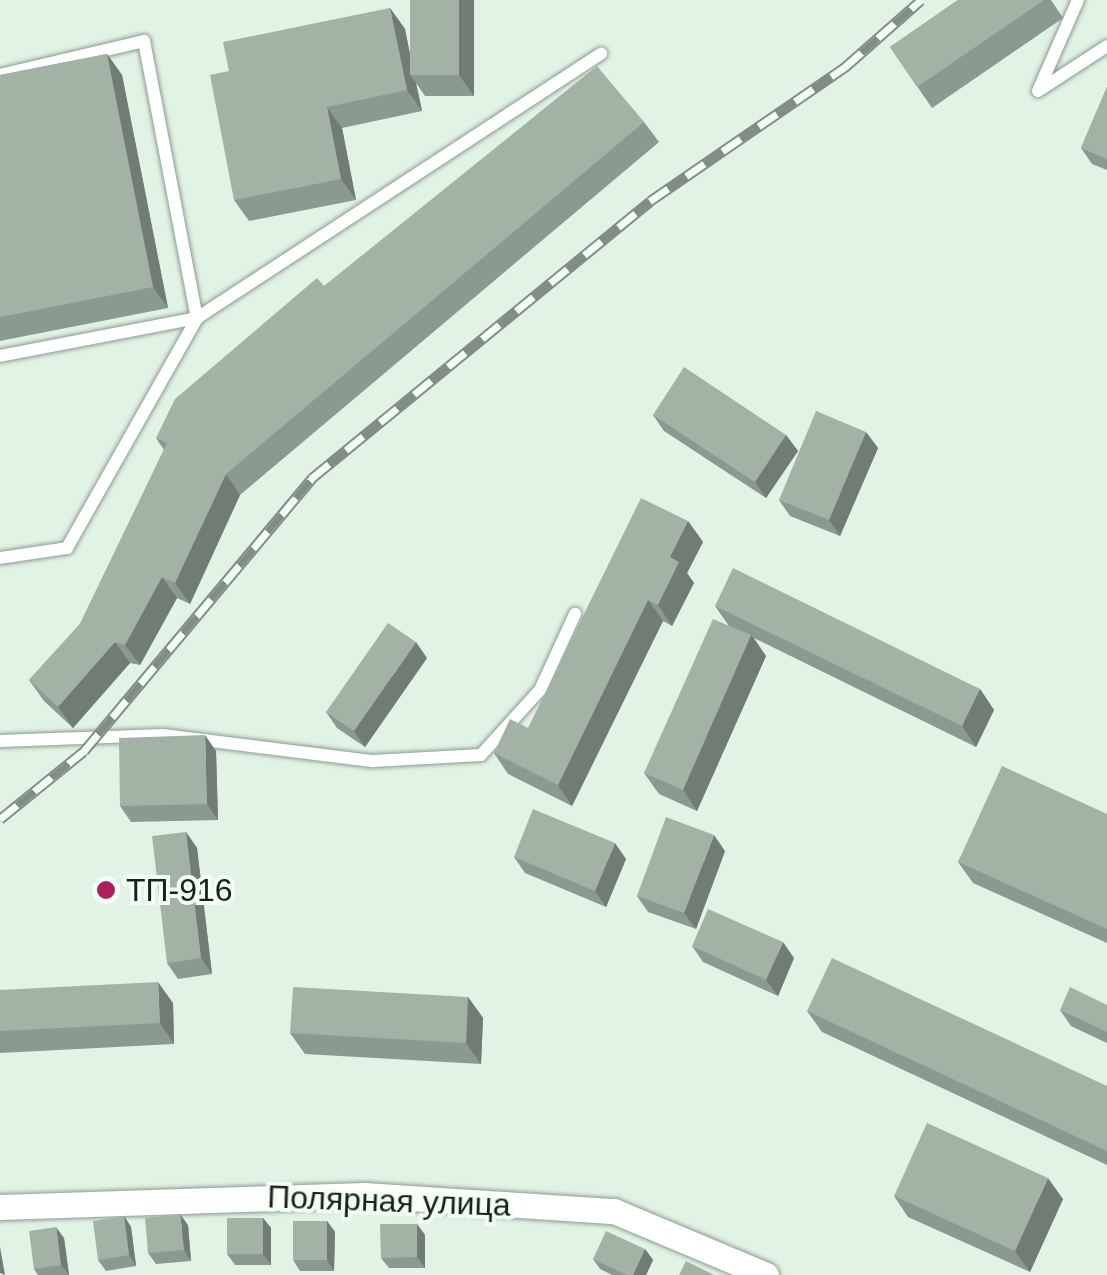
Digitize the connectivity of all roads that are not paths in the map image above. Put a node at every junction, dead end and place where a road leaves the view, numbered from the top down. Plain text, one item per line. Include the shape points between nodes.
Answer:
1 (1078, 0) edge
2 (1107, 46) edge
3 (601, 54) dead end
4 (0, 76) edge
5 (198, 318) junction
6 (0, 356) edge
7 (0, 558) edge
8 (576, 614) dead end
9 (0, 741) edge
10 (0, 1207) edge
11 (766, 1275) edge

1 - 2 lane via 1038,91
3 - 5 lane
4 - 5 lane via 144,41
5 - 6 lane
5 - 7 lane via 67,548
8 - 9 lane via 540,690 481,755 372,761 163,736
10 - 11 street, Полярная улица via 364,1196 614,1211

